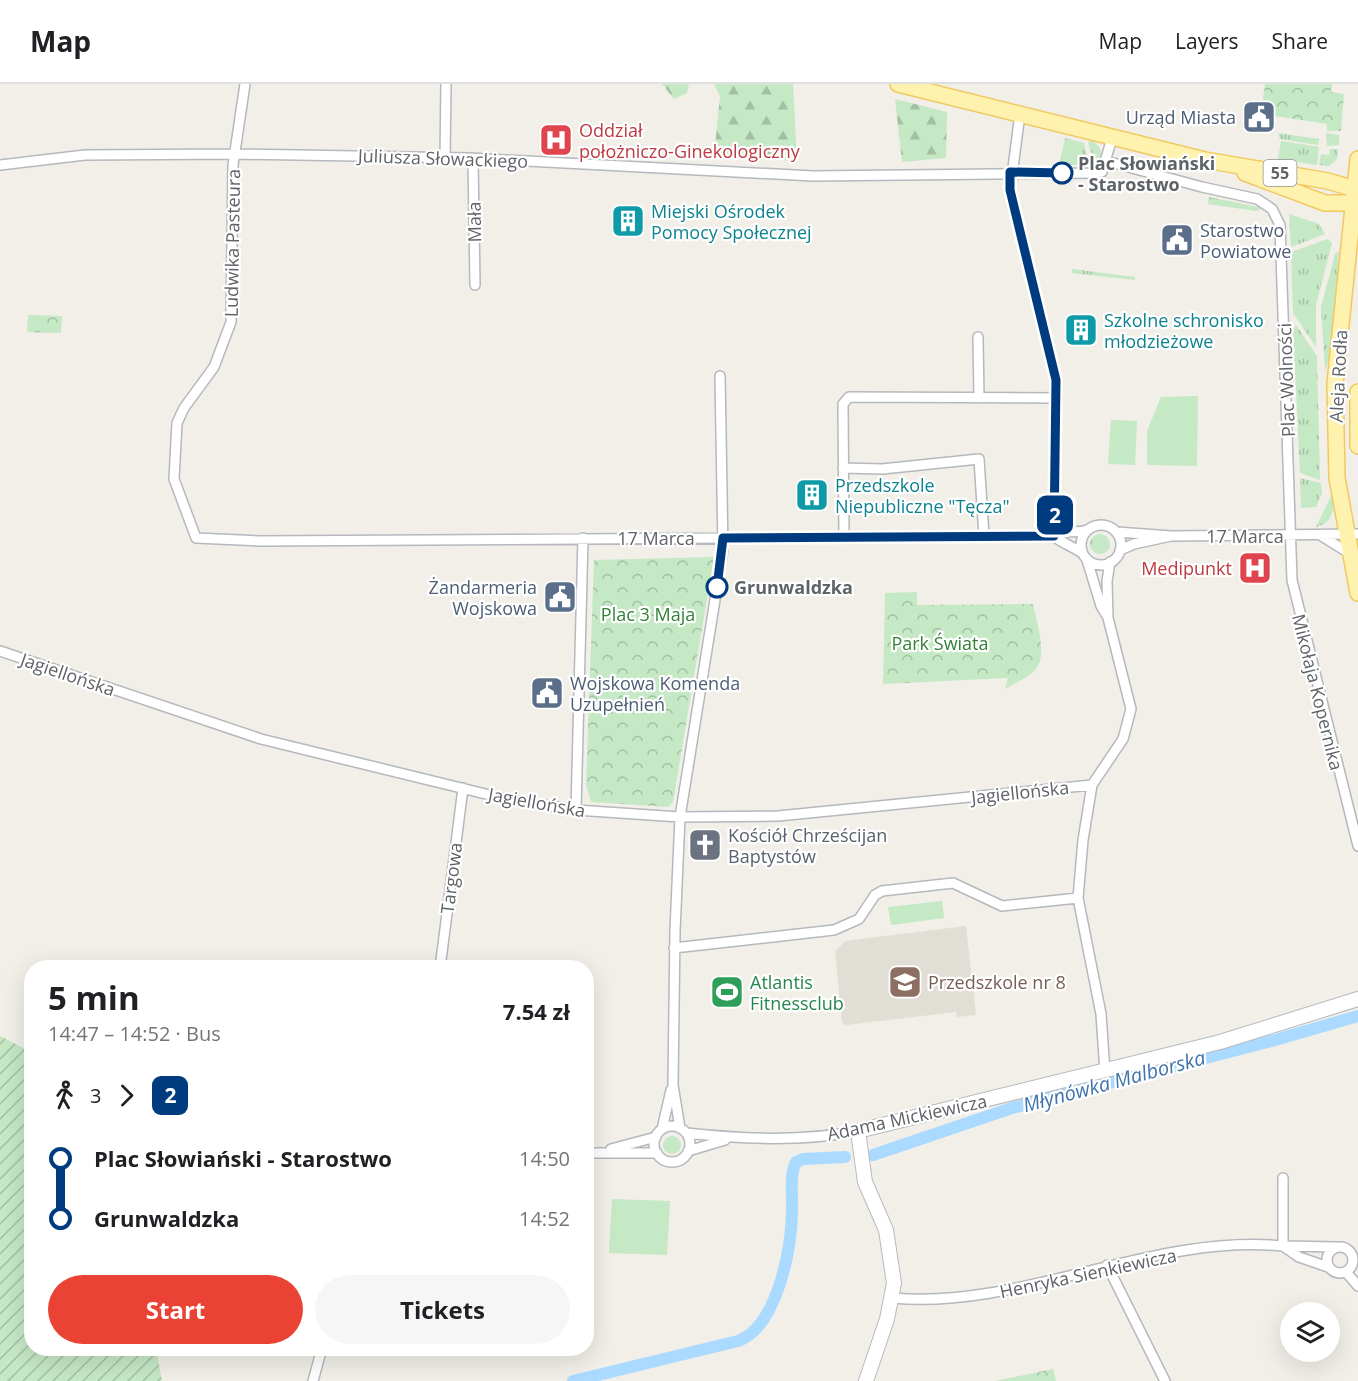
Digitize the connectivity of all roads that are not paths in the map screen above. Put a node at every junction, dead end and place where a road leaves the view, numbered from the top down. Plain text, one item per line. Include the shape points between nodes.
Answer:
1 (245, 84) edge
2 (446, 84) edge
3 (898, 84) edge
4 (1020, 114) junction
5 (1112, 138) junction
6 (234, 154) junction
7 (445, 158) junction
8 (473, 159) junction
9 (1358, 159) edge
10 (1106, 160) junction
11 (1205, 160) junction
12 (0, 165) edge
13 (1010, 172) junction
14 (1356, 196) edge
15 (475, 285) dead end
16 (978, 337) dead end
17 (720, 376) dead end
18 (1358, 392) edge
19 (979, 398) junction
20 (1057, 398) junction
21 (1358, 446) edge
22 (843, 468) junction
23 (1087, 530) junction
24 (1116, 532) junction
25 (1352, 534) edge
26 (1320, 535) junction
27 (844, 536) junction
28 (984, 536) junction
29 (1054, 536) junction
30 (1171, 536) junction
31 (1290, 536) junction
32 (583, 538) junction
33 (723, 538) junction
34 (259, 541) joint
35 (1120, 550) junction
36 (1349, 553) junction
37 (1085, 557) junction
38 (1110, 562) junction
39 (1358, 593) edge
40 (1108, 618) junction
41 (0, 651) edge
42 (1092, 785) junction
43 (463, 788) junction
44 (576, 810) junction
45 (680, 817) junction
46 (1358, 846) edge
47 (1078, 898) junction
48 (674, 948) junction
49 (441, 960) edge
50 (1358, 999) edge
51 (1104, 1072) junction
52 (673, 1085) junction
53 (662, 1129) junction
54 (683, 1131) junction
55 (858, 1131) junction
56 (656, 1137) junction
57 (730, 1138) junction
58 (603, 1151) junction
59 (594, 1152) edge
60 (688, 1152) junction
61 (657, 1154) junction
62 (1283, 1178) dead end
63 (1284, 1246) junction
64 (1336, 1247) junction
65 (1354, 1251) edge
66 (1107, 1265) junction
67 (1328, 1267) junction
68 (1346, 1272) junction
69 (1358, 1286) edge
70 (892, 1298) junction
71 (320, 1356) edge
72 (313, 1381) edge
73 (866, 1381) edge
74 (1165, 1381) edge

1 - 6 street
2 - 7 street
3 - 4 main road, 55
4 - 5 main road, 55
4 - 13 street
5 - 10 street
5 - 11 main road, 55
6 - 7 street, Juliusza Słowackiego
6 - 12 street, Juliusza Słowackiego via 85,155
6 - 34 street, Ludwika Pasteura via 231,322 214,367 179,417 173,473 196,538
7 - 8 street, Juliusza Słowackiego
8 - 13 street, Juliusza Słowackiego via 813,176
8 - 15 street, Mała
9 - 14 main road, Aleja Rodła
10 - 13 street, Juliusza Słowackiego via 1102,172
10 - 31 street, Plac Wolności via 1257,199 1272,209 1280,225
11 - 14 main road, 55
11 - 14 main road, 55 via 1318,202
13 - 20 street via 1010,190 1052,362
14 - 25 main road, Aleja Rodła via 1335,383 1337,478
16 - 19 street
17 - 33 street
18 - 21 main road, Aleja Rodła
19 - 20 street
19 - 22 street via 849,397 843,404
20 - 29 street
22 - 27 street
22 - 28 street via 882,469 979,459
23 - 24 street via 1106,525
23 - 29 street, 17 Marca via 1063,530
23 - 37 street via 1081,542
24 - 30 street, 17 Marca
24 - 35 street
25 - 26 street, 17 Marca
25 - 36 main road, Aleja Rodła
26 - 31 street, 17 Marca
26 - 36 street
27 - 28 street, 17 Marca
27 - 33 street, 17 Marca
28 - 29 street, 17 Marca
29 - 37 street, 17 Marca
30 - 31 street, 17 Marca
30 - 35 street, 17 Marca
31 - 46 street, Mikołaja Kopernika via 1297,609
32 - 33 street, 17 Marca
32 - 34 street, 17 Marca
32 - 44 street
33 - 45 street
35 - 38 street
36 - 39 main road, Aleja Rodła
37 - 38 street via 1098,565
37 - 40 street
38 - 40 street
40 - 42 street via 1131,709 1123,739
41 - 43 street, Jagiellońska via 261,739
42 - 45 street, Jagiellońska via 778,816
42 - 47 street
43 - 44 street, Jagiellońska
43 - 49 street, Targowa
44 - 45 street, Jagiellońska
45 - 48 street
47 - 48 street via 1002,906 953,883 882,891 859,919 834,930
47 - 51 street via 1101,1014
48 - 52 street
50 - 51 street, Adama Mickiewicza via 1235,1038
51 - 55 street, Adama Mickiewicza
52 - 53 street
52 - 54 street
53 - 54 street via 671,1126
53 - 56 street
54 - 57 street, Adama Mickiewicza
54 - 60 street via 690,1142
55 - 57 street, Adama Mickiewicza via 792,1138
55 - 70 street via 865,1182 891,1250
56 - 58 street
56 - 61 street
57 - 60 street, Adama Mickiewicza
58 - 59 street
58 - 61 street
60 - 61 street via 676,1162 665,1161
62 - 63 street
63 - 64 street, Henryka Sienkiewicza
63 - 66 street, Henryka Sienkiewicza via 1234,1246
63 - 67 street, Henryka Sienkiewicza via 1299,1257
64 - 65 street
64 - 67 street via 1327,1256
65 - 68 street via 1353,1263
66 - 70 street, Henryka Sienkiewicza via 981,1295 923,1301
66 - 74 street
67 - 68 street via 1335,1273
68 - 69 street
70 - 73 street
71 - 72 street

